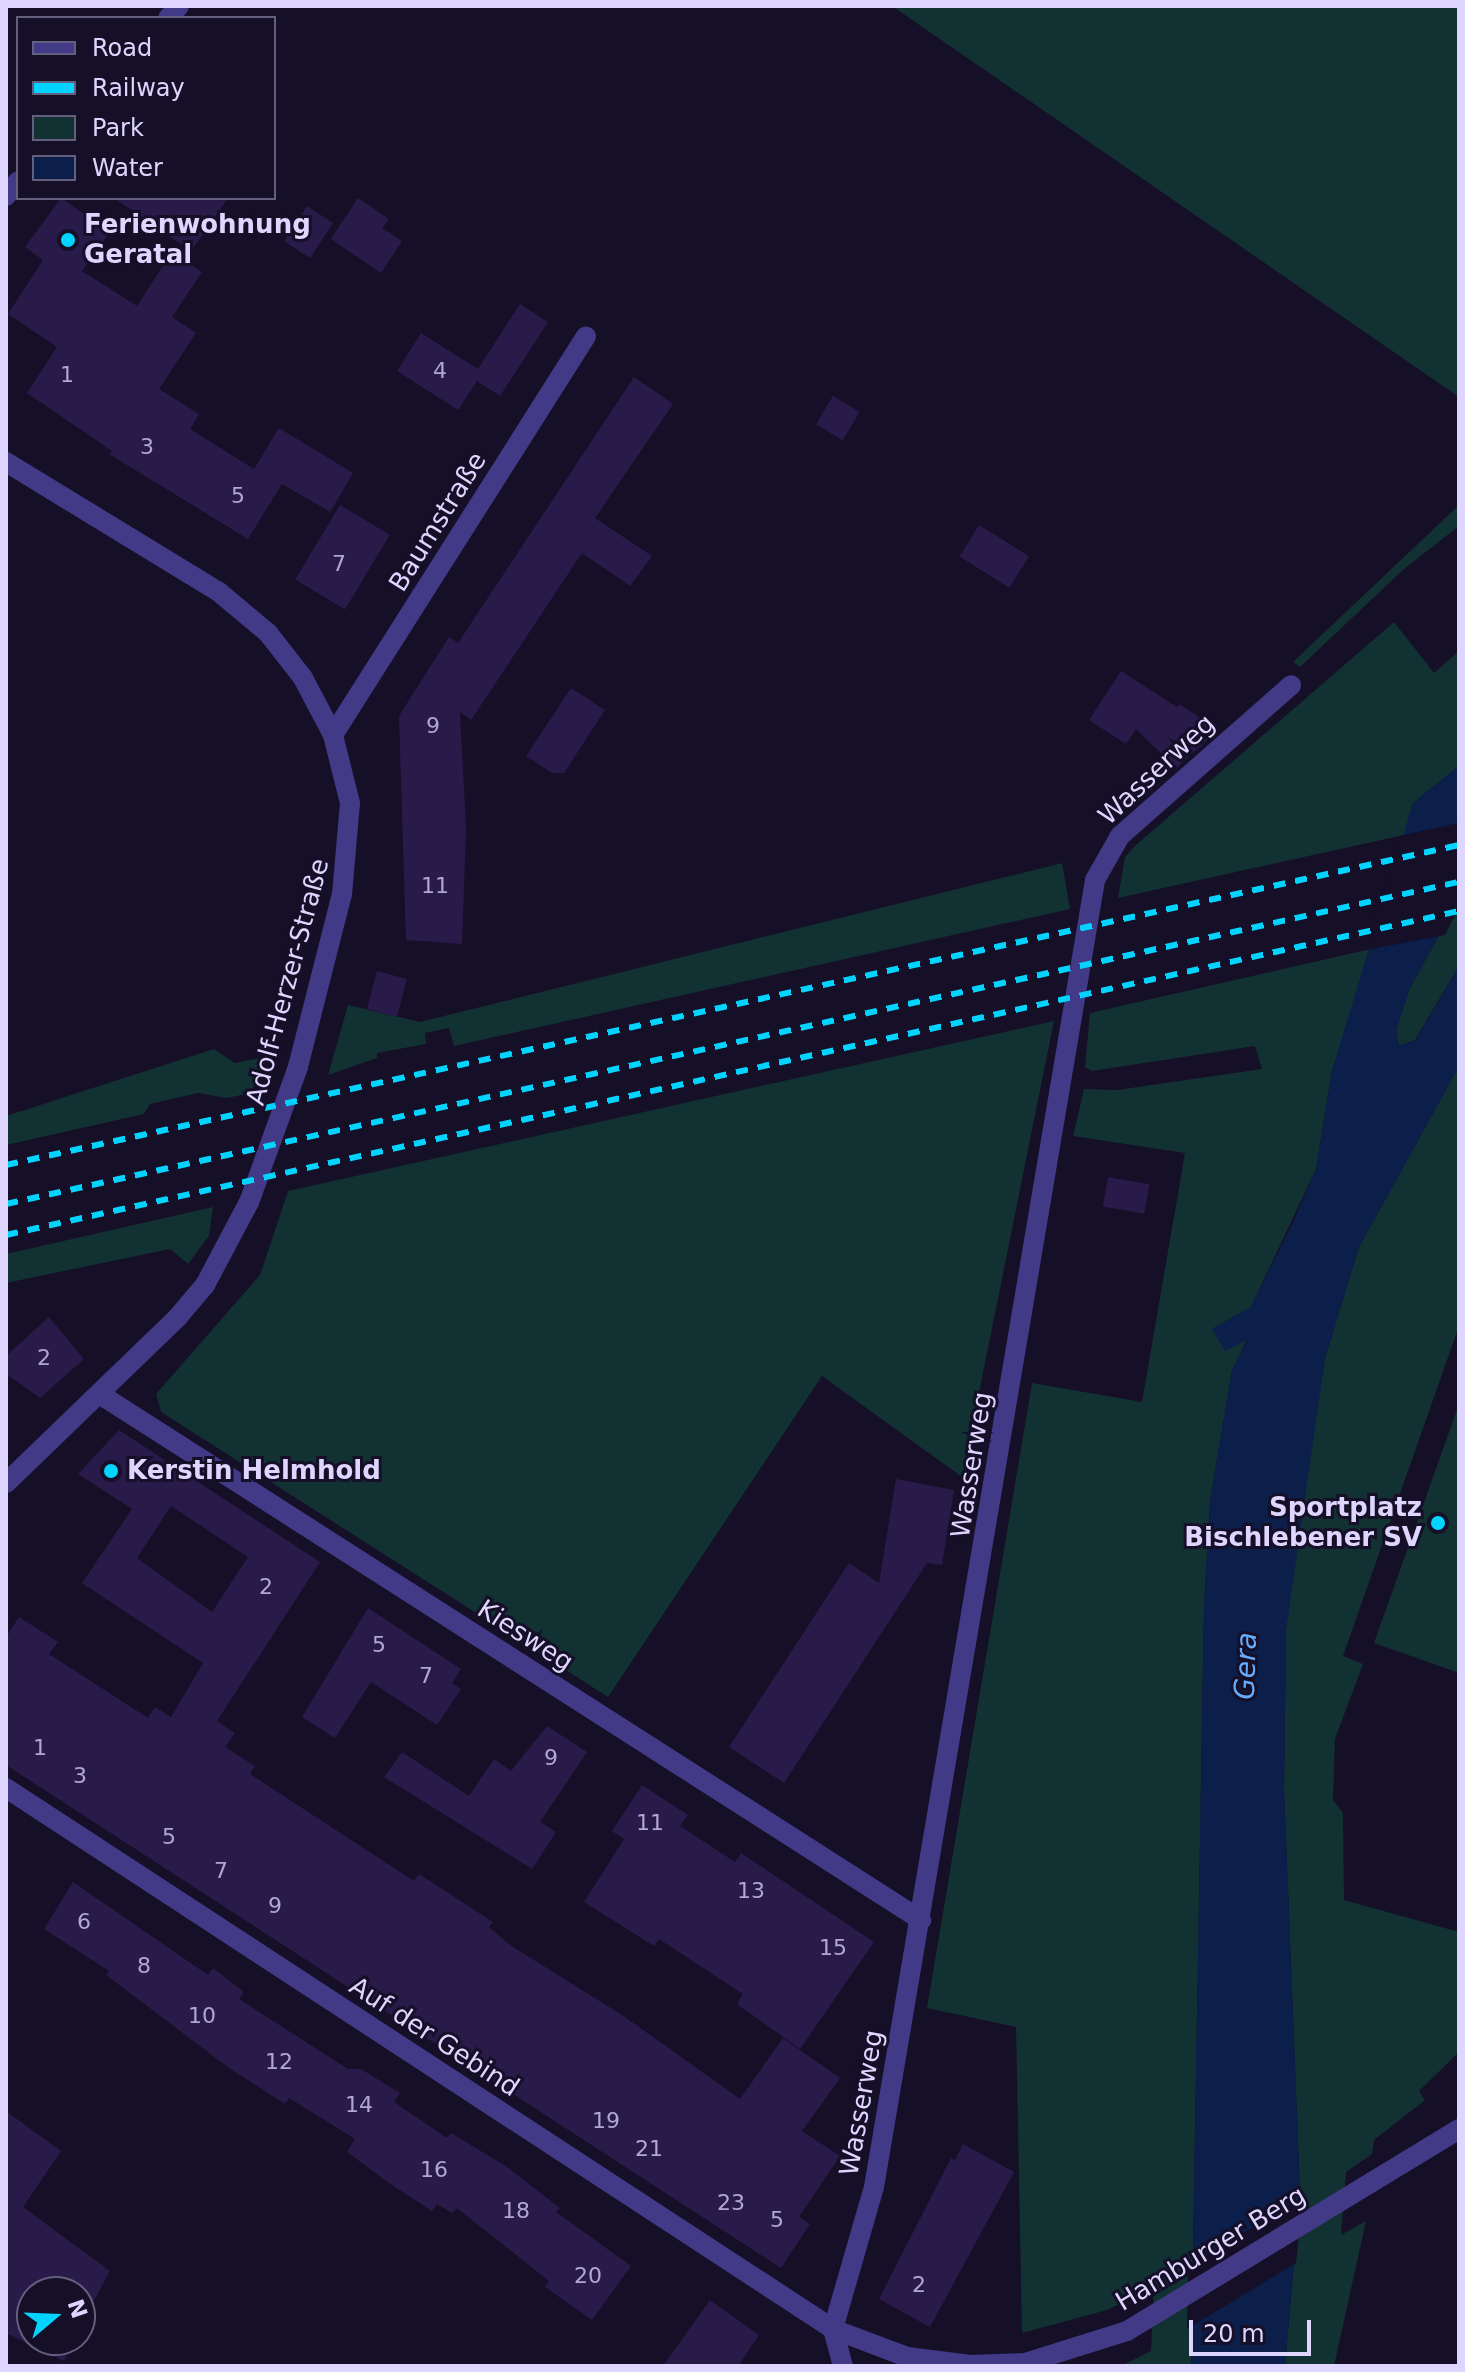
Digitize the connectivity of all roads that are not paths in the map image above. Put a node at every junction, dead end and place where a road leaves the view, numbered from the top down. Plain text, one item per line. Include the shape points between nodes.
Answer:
1 (586, 337) dead end
2 (6, 462) edge
3 (1291, 685) dead end
4 (333, 735) junction
5 (101, 1395) junction
6 (6, 1483) edge
7 (6, 1788) edge
8 (921, 1920) junction
9 (1459, 2129) edge
10 (833, 2329) junction
11 (843, 2366) edge

1 - 4 street, Baumstraße
2 - 4 street, Adolf-Herzer-Straße via 219,592 256,622 303,678
3 - 8 street, Wasserweg via 1120,836 1095,880
4 - 5 street, Adolf-Herzer-Straße via 350,803 349,847 298,1067 249,1202 205,1285
5 - 6 street, Adolf-Herzer-Straße
5 - 8 street, Kiesweg
7 - 10 street, Auf der Gebind
8 - 10 street, Wasserweg via 874,2187
9 - 10 street, Hamburger Berg via 1153,2318 1084,2347 1025,2363 998,2364 907,2357
10 - 11 street

